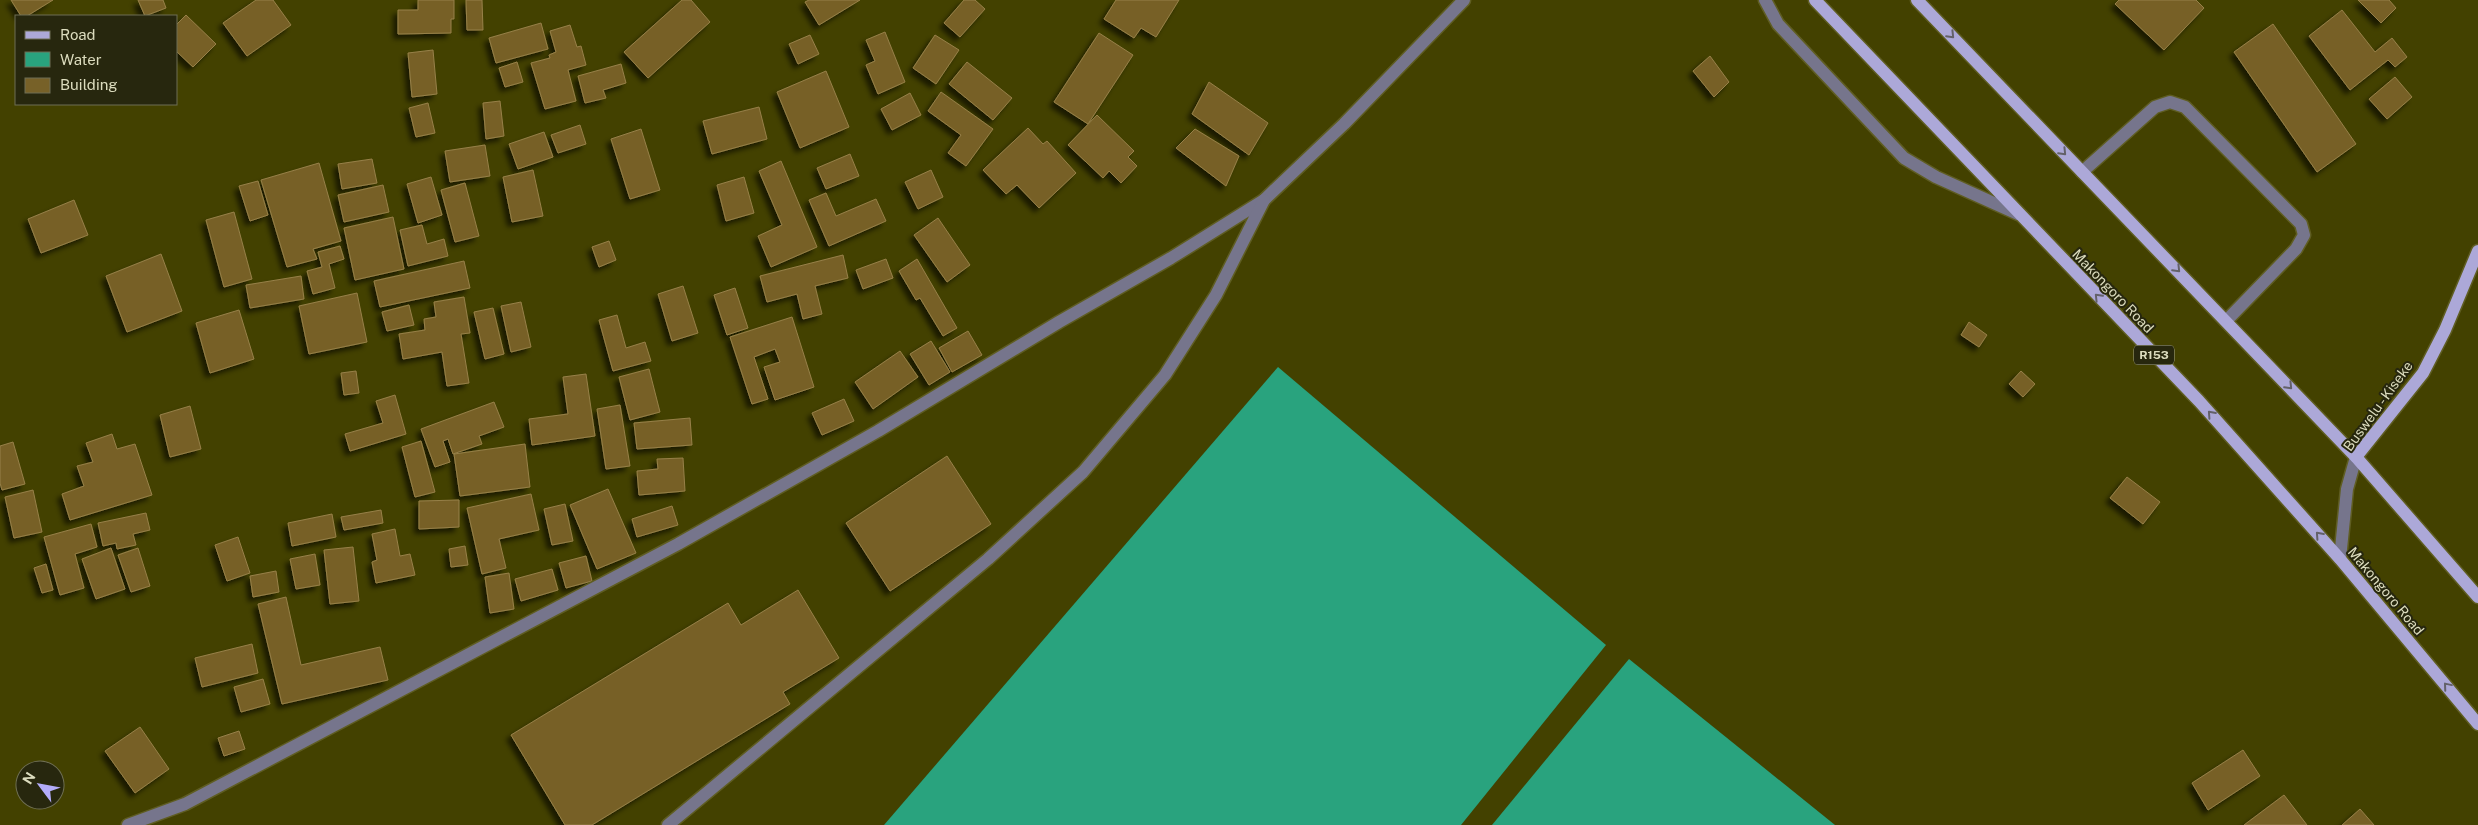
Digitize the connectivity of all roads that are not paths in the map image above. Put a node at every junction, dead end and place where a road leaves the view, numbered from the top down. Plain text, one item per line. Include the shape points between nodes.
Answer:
1 (1464, 0) edge
2 (1765, 0) edge
3 (1816, 0) edge
4 (1917, 0) edge
5 (2082, 172) junction
6 (1264, 200) junction
7 (2018, 214) junction
8 (2478, 251) edge
9 (2227, 320) junction
10 (2356, 457) junction
11 (2340, 559) junction
12 (2478, 598) edge
13 (2478, 724) edge
14 (128, 825) edge
15 (668, 825) edge

1 - 6 street via 1344,124
2 - 7 street via 1778,24 1904,158 1936,177
3 - 7 main road, Makongoro Road / R153
4 -> 5 main road
5 -> 9 main road
5 - 9 street via 2156,107 2170,102 2185,107 2301,224 2304,235 2296,249
6 - 14 street via 878,432 678,544 193,800
6 - 15 street via 1216,296 1165,375 1083,472 988,559
11 -> 7 main road, Makongoro Road / R153 via 2198,401
8 - 10 main road, Buswelu - Kiseke via 2423,373
9 -> 10 main road
10 - 11 street, Buswelu - Kiseke via 2347,489
10 - 12 main road
13 -> 11 main road, Makongoro Road / R153

